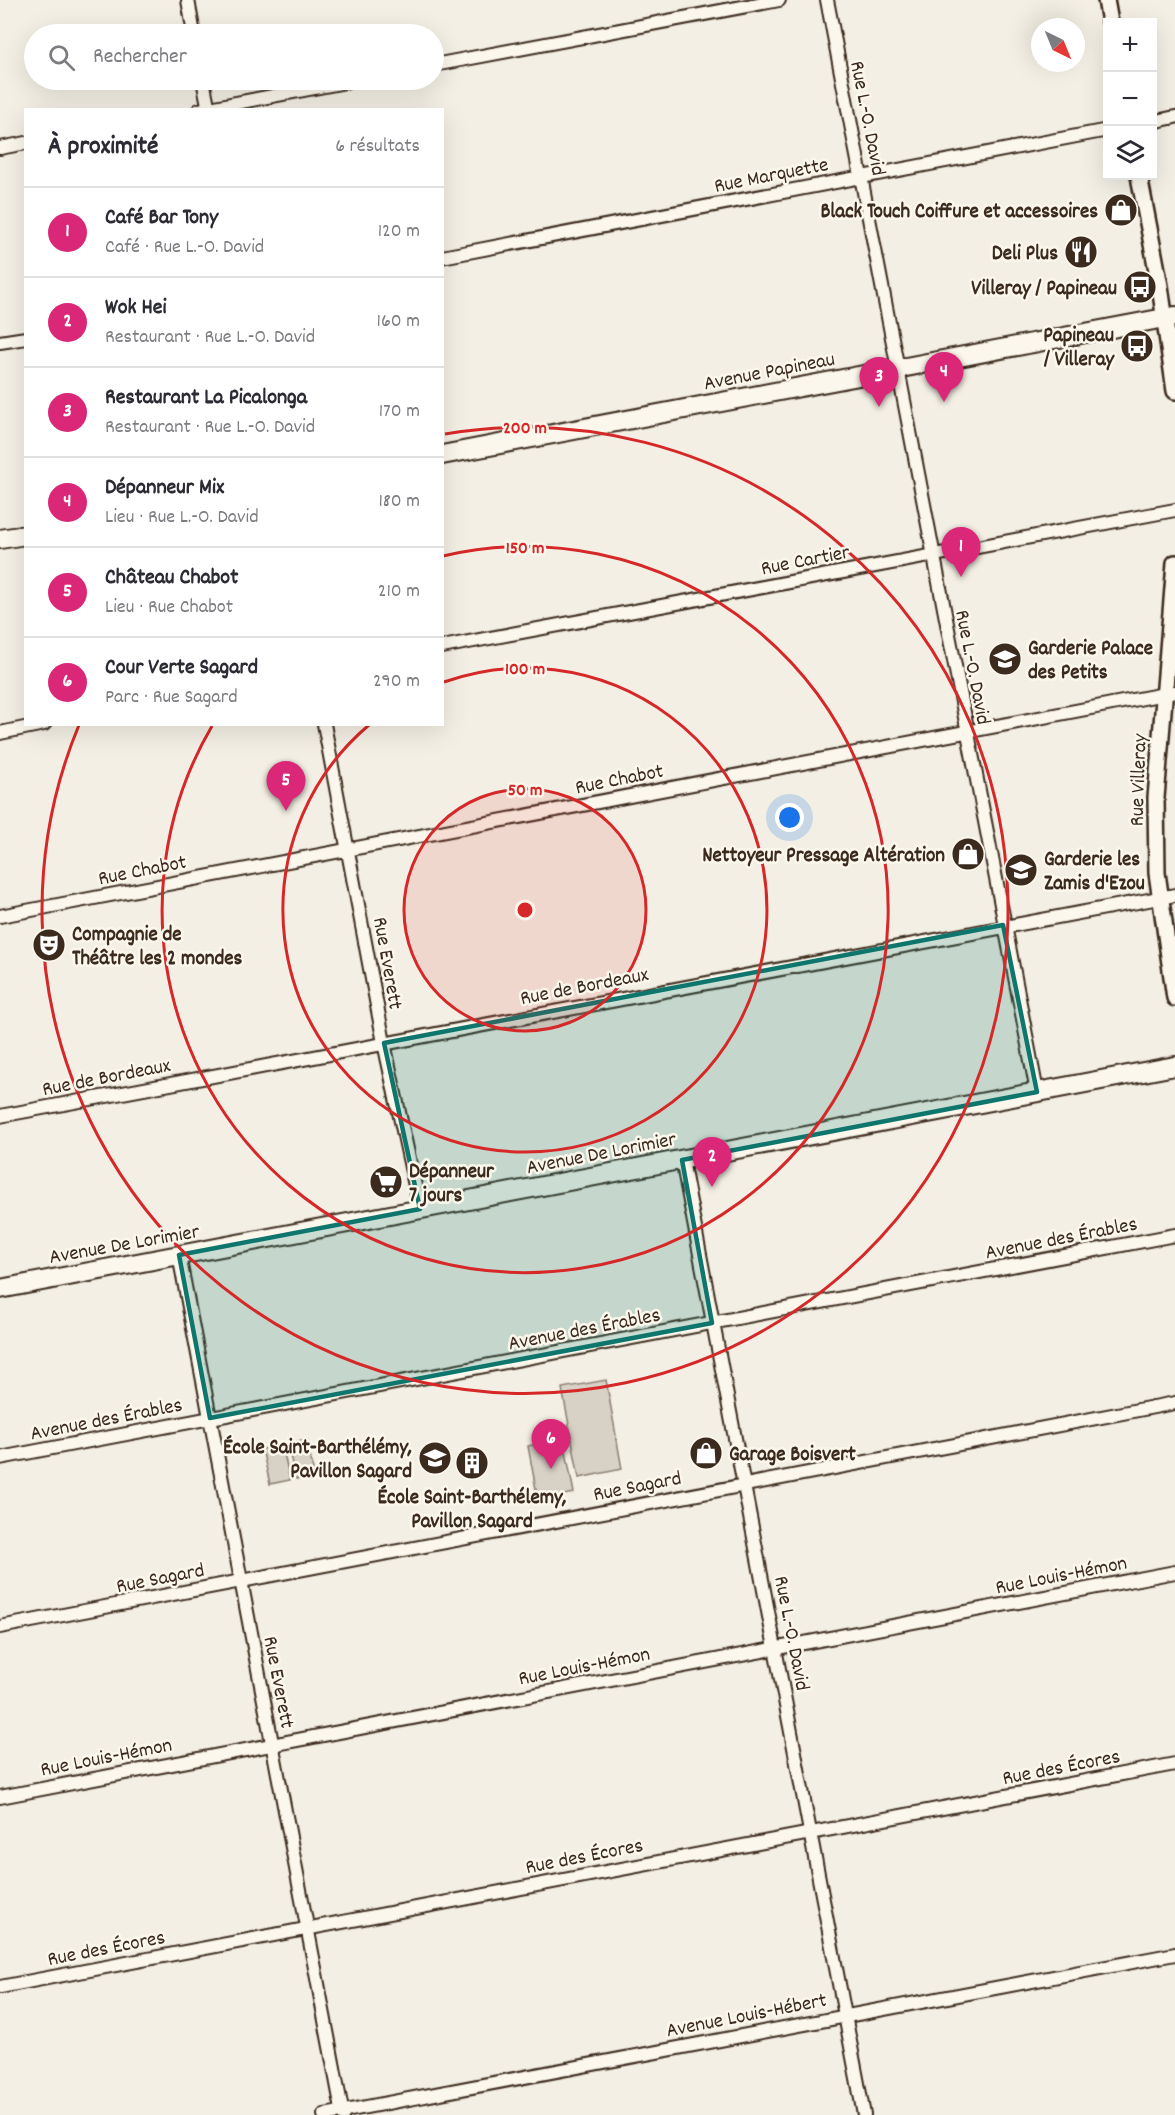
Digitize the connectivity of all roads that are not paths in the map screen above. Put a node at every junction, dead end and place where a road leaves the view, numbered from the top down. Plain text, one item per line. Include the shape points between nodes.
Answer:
1 (188, 0) edge
2 (779, 0) edge
3 (827, 0) edge
4 (1106, 0) edge
5 (1109, 18) edge
6 (192, 24) edge
7 (444, 63) edge
8 (204, 90) edge
9 (304, 90) edge
10 (206, 108) edge
11 (211, 108) edge
12 (1175, 117) edge
13 (1157, 121) edge
14 (1103, 131) edge
15 (24, 143) edge
16 (0, 148) edge
17 (860, 177) junction
18 (1140, 180) edge
19 (444, 257) edge
20 (1170, 317) edge
21 (24, 338) edge
22 (0, 342) edge
23 (897, 369) junction
24 (1175, 391) edge
25 (444, 455) edge
26 (1175, 510) edge
27 (24, 535) edge
28 (0, 539) edge
29 (933, 555) junction
30 (1175, 563) edge
31 (444, 647) edge
32 (1169, 693) edge
33 (34, 726) edge
34 (324, 726) edge
35 (966, 732) junction
36 (0, 733) edge
37 (348, 849) junction
38 (1175, 895) edge
39 (1159, 897) junction
40 (0, 916) edge
41 (1003, 925) junction
42 (1175, 998) edge
43 (384, 1043) junction
44 (1175, 1066) edge
45 (1037, 1092) junction
46 (0, 1116) edge
47 (682, 1160) junction
48 (420, 1209) junction
49 (1175, 1235) edge
50 (179, 1256) junction
51 (0, 1288) edge
52 (712, 1323) junction
53 (1175, 1403) edge
54 (210, 1418) junction
55 (0, 1458) edge
56 (743, 1484) junction
57 (1175, 1572) edge
58 (240, 1581) junction
59 (0, 1627) edge
60 (776, 1648) junction
61 (271, 1744) junction
62 (1175, 1764) edge
63 (0, 1797) edge
64 (811, 1833) junction
65 (307, 1928) junction
66 (1175, 1954) edge
67 (0, 1987) edge
68 (845, 2016) junction
69 (343, 2113) edge
70 (324, 2115) edge
71 (864, 2115) edge

1 - 6 street
2 - 7 street
3 - 17 street, Rue L.-O. David
4 - 5 street
8 - 10 street
9 - 11 street
12 - 13 street
14 - 17 street, Rue Marquette
15 - 16 street
17 - 19 street, Rue Marquette
17 - 23 street, Rue L.-O. David
18 - 20 street
20 - 23 main road, Avenue Papineau
20 - 24 street
21 - 22 street
23 - 25 main road, Avenue Papineau
23 - 29 street, Rue L.-O. David
26 - 29 street, Rue Cartier
27 - 28 main road
29 - 31 street, Rue Cartier
29 - 35 street, Rue L.-O. David
30 - 32 street, Rue Villeray
32 - 35 street, Rue Chabot
32 - 39 street, Rue Villeray via 1156,798
33 - 36 street
34 - 37 street, Rue Everett
35 - 37 street, Rue Chabot
35 - 41 street, Rue L.-O. David
37 - 40 street, Rue Chabot
37 - 43 street, Rue Everett
38 - 39 street, Rue de Bordeaux
39 - 41 street, Rue de Bordeaux
39 - 42 street, Rue Villeray
41 - 43 street, Rue de Bordeaux
41 - 45 street, Rue L.-O. David
43 - 46 street, Rue de Bordeaux
43 - 48 street, Rue Everett
44 - 45 main road, Avenue De Lorimier
45 - 47 main road, Avenue De Lorimier
47 - 48 main road, Avenue De Lorimier
47 - 52 street, Rue L.-O. David
48 - 50 main road, Avenue De Lorimier
49 - 52 street, Avenue des Érables
50 - 51 main road, Avenue De Lorimier
50 - 54 street, Rue Everett
52 - 54 street, Avenue des Érables
52 - 56 street, Rue L.-O. David
53 - 56 street, Rue Sagard
54 - 55 street, Avenue des Érables
54 - 58 street, Rue Everett
56 - 58 street, Rue Sagard
56 - 60 street, Rue L.-O. David
57 - 60 street, Rue Louis-Hémon
58 - 59 street, Rue Sagard
58 - 61 street, Rue Everett
60 - 61 street, Rue Louis-Hémon
60 - 64 street, Rue L.-O. David
61 - 63 street, Rue Louis-Hémon
61 - 65 street, Rue Everett
62 - 64 street, Rue des Écores
64 - 65 street, Rue des Écores
64 - 68 street, Rue L.-O. David
65 - 67 street, Rue des Écores
65 - 69 street, Rue Everett
66 - 68 street, Avenue Louis-Hébert
68 - 69 street, Avenue Louis-Hébert
68 - 71 street, Rue L.-O. David
69 - 70 street, Avenue Louis-Hébert

